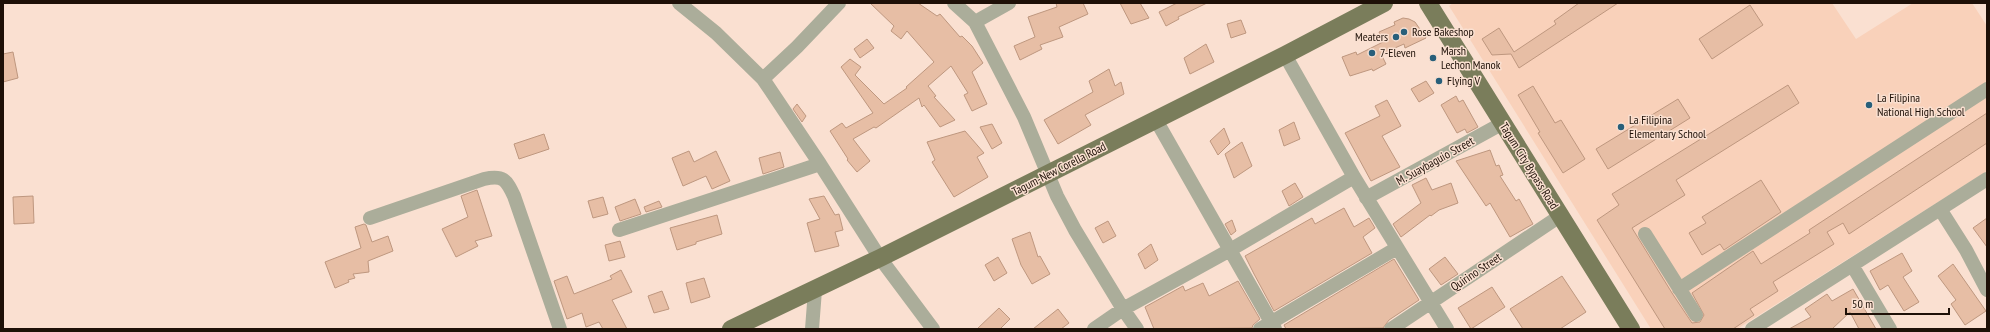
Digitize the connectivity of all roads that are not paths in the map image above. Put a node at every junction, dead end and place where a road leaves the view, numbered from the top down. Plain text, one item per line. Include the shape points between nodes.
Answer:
1 (679, 3) edge
2 (839, 3) edge
3 (954, 3) edge
4 (1009, 3) edge
5 (1384, 3) edge
6 (1428, 3) edge
7 (975, 22) junction
8 (1285, 55) junction
9 (763, 79) junction
10 (1987, 89) edge
11 (1156, 120) junction
12 (1503, 123) junction
13 (820, 164) junction
14 (1048, 174) junction
15 (1354, 177) junction
16 (1987, 179) edge
17 (1366, 198) junction
18 (1940, 209) junction
19 (1560, 216) junction
20 (370, 218) dead end
21 (619, 230) dead end
22 (1645, 234) dead end
23 (1397, 248) junction
24 (1230, 250) junction
25 (880, 258) junction
26 (1852, 265) junction
27 (1679, 289) junction
28 (815, 290) junction
29 (1987, 290) edge
30 (1431, 302) junction
31 (1123, 309) junction
32 (1696, 315) dead end
33 (740, 327) edge
34 (1269, 327) edge
35 (560, 329) edge
36 (812, 329) edge
37 (933, 329) edge
38 (1094, 329) edge
39 (1137, 329) edge
40 (1391, 329) edge
41 (1447, 329) edge
42 (1631, 329) edge
43 (1752, 329) edge
44 (1890, 329) edge

1 - 9 street via 716,33
2 - 9 street
3 - 7 street
4 - 7 street
5 - 8 main road, Tagum-New Corella Road
6 - 12 main road, Tagum City Bypass Road
7 - 14 street via 1024,117
8 - 11 main road, Tagum-New Corella Road
8 - 15 street
9 - 13 street
10 - 27 street
11 - 14 main road, Tagum-New Corella Road
11 - 24 street
12 - 17 street, M. Suaybaguio Street
12 - 19 main road, Tagum City Bypass Road
13 - 21 street
13 - 25 street
14 - 25 main road, Tagum-New Corella Road
14 - 31 street via 1075,230
15 - 17 street
15 - 24 street
16 - 18 street
17 - 23 street
18 - 26 street
18 - 29 street
19 - 30 street, Quirino Street
19 - 42 main road, Tagum City Bypass Road
20 - 35 street via 484,179 502,178 514,196
22 - 27 street
23 - 30 street
23 - 34 street
24 - 31 street
24 - 34 street
25 - 28 main road, Tagum-New Corella Road
25 - 37 street
26 - 43 street
26 - 44 street
27 - 32 street
28 - 33 main road, Tagum-New Corella Road
28 - 36 street
30 - 40 street, Quirino Street
30 - 41 street
31 - 38 street
31 - 39 street

